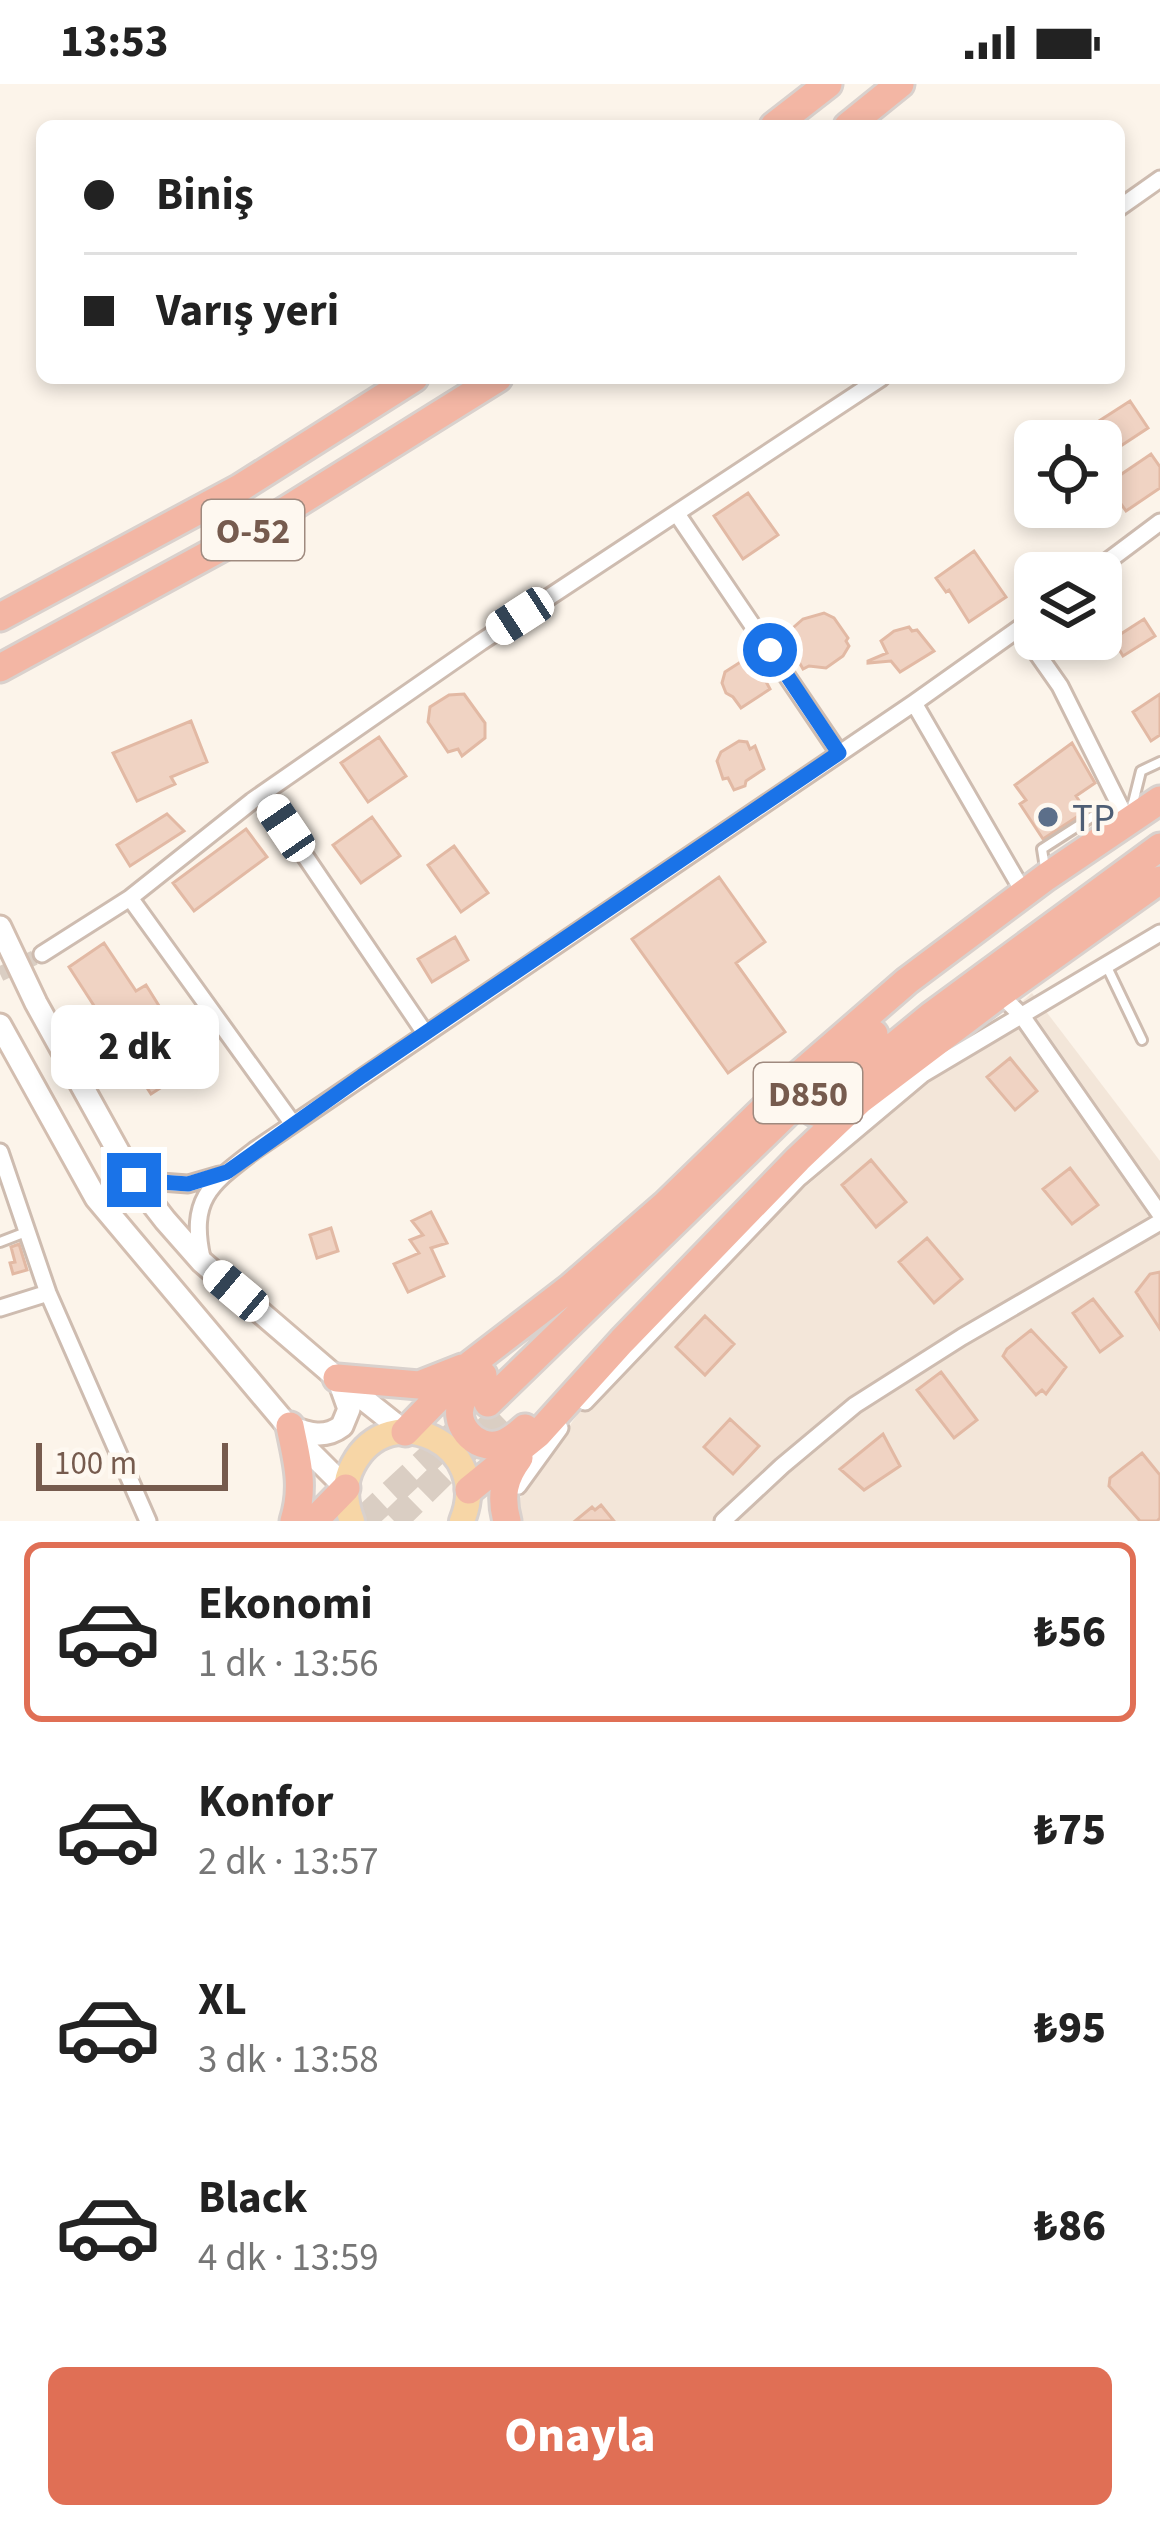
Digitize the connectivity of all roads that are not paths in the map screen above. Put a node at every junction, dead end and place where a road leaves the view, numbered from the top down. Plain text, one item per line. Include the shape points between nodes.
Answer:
1 (828, 84) edge
2 (900, 84) edge
3 (781, 120) edge
4 (855, 120) edge
5 (1160, 179) edge
6 (1125, 204) edge
7 (405, 384) edge
8 (488, 384) edge
9 (872, 384) edge
10 (677, 514) junction
11 (1160, 522) edge
12 (1120, 552) edge
13 (0, 617) edge
14 (1014, 632) edge
15 (1042, 660) edge
16 (0, 668) edge
17 (914, 703) junction
18 (839, 753) junction
19 (1160, 761) edge
20 (263, 794) junction
21 (1160, 800) edge
22 (1160, 820) edge
23 (1128, 822) junction
24 (1160, 848) edge
25 (1160, 880) edge
26 (1035, 885) junction
27 (130, 898) junction
28 (0, 927) edge
29 (1160, 933) edge
30 (42, 954) tunnel mouth
31 (1106, 966) junction
32 (1000, 994) junction
33 (1022, 1016) junction
34 (0, 1025) edge
35 (425, 1034) junction
36 (1142, 1040) dead end
37 (293, 1124) junction
38 (0, 1152) edge
39 (227, 1172) junction
40 (134, 1180) junction
41 (1160, 1218) edge
42 (26, 1232) junction
43 (0, 1242) edge
44 (202, 1262) junction
45 (571, 1288) junction
46 (48, 1292) junction
47 (0, 1307) edge
48 (622, 1341) junction
49 (472, 1364) junction
50 (338, 1378) junction
51 (290, 1426) junction
52 (405, 1432) junction
53 (538, 1434) junction
54 (346, 1488) junction
55 (469, 1490) junction
56 (503, 1517) edge
57 (148, 1521) edge
58 (294, 1521) edge
59 (314, 1521) edge
60 (352, 1521) edge
61 (462, 1521) edge
62 (723, 1521) edge

1 - 3 highway
2 - 4 highway
5 - 6 street
7 - 13 highway, O-52 via 240,488
8 - 16 highway, O-52 via 259,527
9 - 10 street
10 - 18 street
10 - 20 street
11 - 12 street
14 - 17 street
15 - 23 street
17 - 18 street
17 - 26 street
18 - 35 street
19 - 23 lane via 1142,771
20 - 27 street
20 - 35 street
21 - 23 highway
22 - 24 highway, D850 via 908,1004 797,1103 495,1410 818,1108
23 - 26 highway
25 - 32 highway
26 - 45 highway via 907,981
27 - 30 street
27 - 37 street
28 - 40 street
29 - 31 street
31 - 33 street
31 - 36 lane
32 - 33 street
32 - 48 highway via 860,1100
33 - 41 street
33 - 56 street via 923,1074 798,1179 559,1429
34 - 51 street via 96,1198
35 - 37 street
37 - 39 street
38 - 42 street
39 - 40 street via 188,1184
39 - 44 street via 209,1188 196,1224
40 - 44 street
41 - 62 street via 855,1405
42 - 43 lane
42 - 46 street
44 - 50 street
45 - 48 highway via 465,1394 459,1415 468,1435 485,1445 513,1438
45 - 49 highway
46 - 47 street
46 - 57 street
48 - 53 highway
49 - 50 highway via 419,1385
49 - 52 highway
50 - 51 street via 349,1408 342,1426 325,1435
50 - 52 street
51 - 54 street
51 - 58 highway via 301,1480
52 - 54 main road via 365,1449
52 - 55 main road via 431,1436 452,1451
53 - 55 highway
53 - 56 highway via 508,1474
54 - 59 highway
54 - 60 main road
55 - 56 main road
55 - 61 main road

